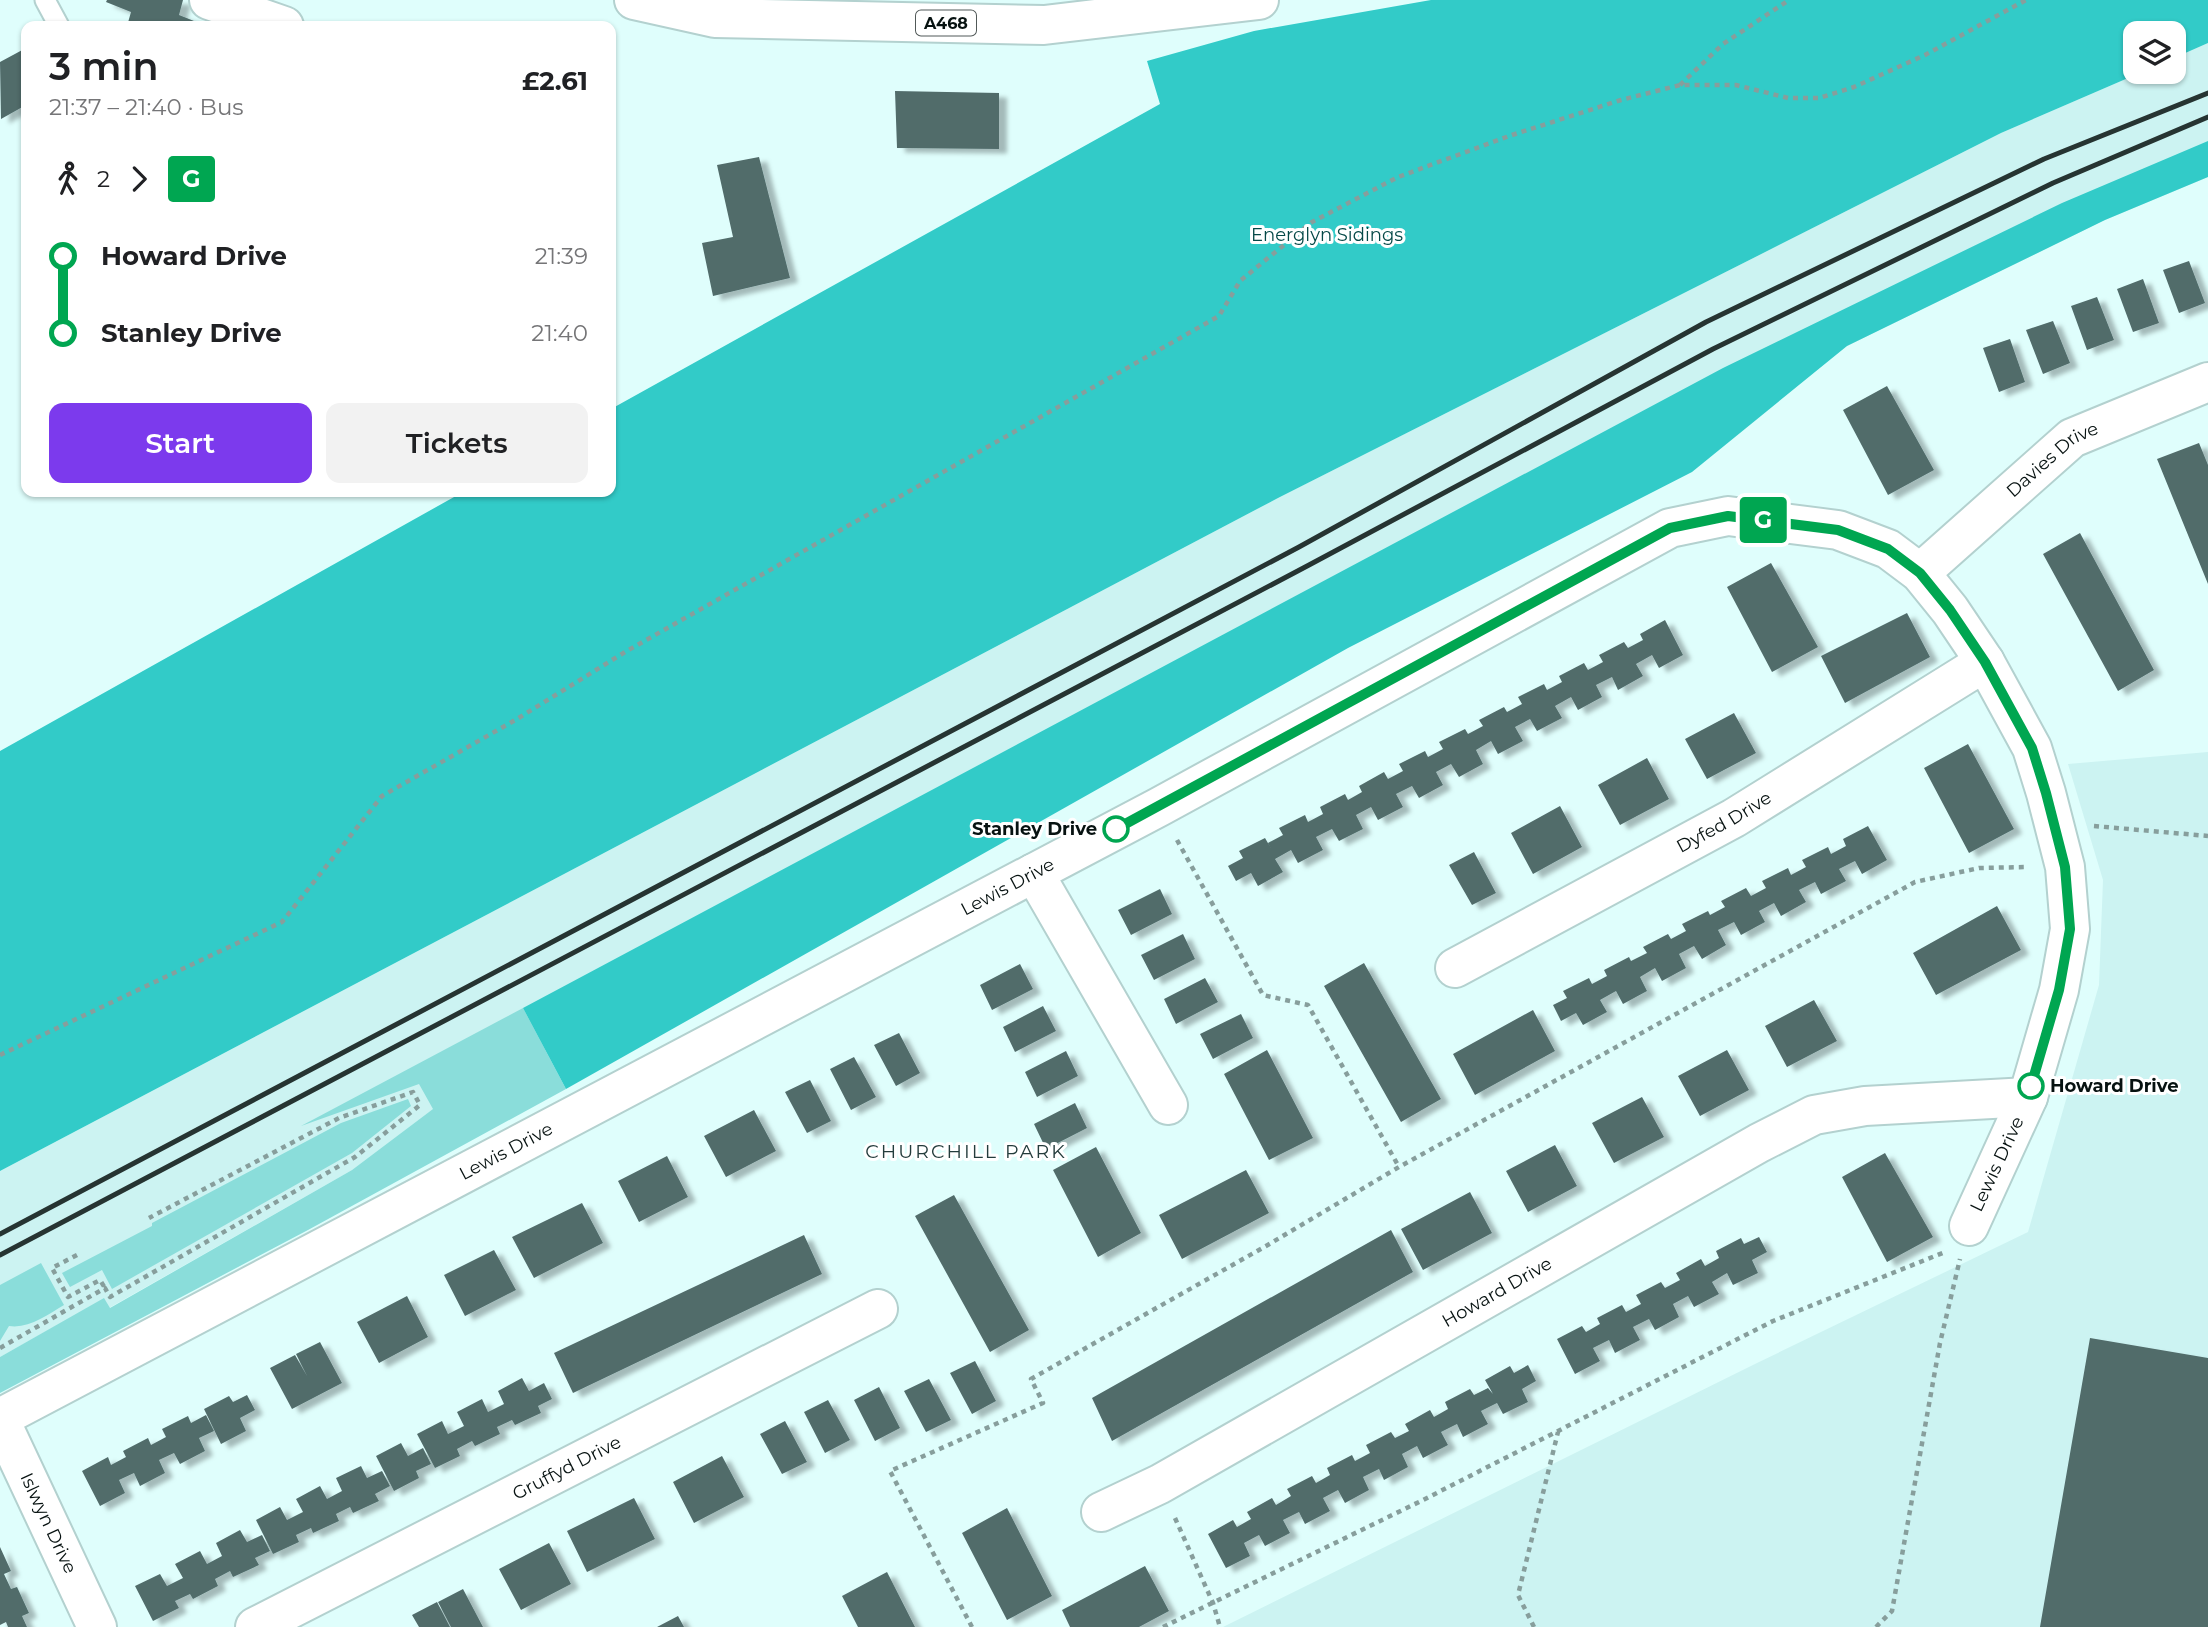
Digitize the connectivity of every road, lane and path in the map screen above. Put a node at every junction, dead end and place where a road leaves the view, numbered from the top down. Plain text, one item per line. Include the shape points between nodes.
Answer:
1 (45, 0) edge
2 (209, 0) edge
3 (634, 0) edge
4 (1259, 0) edge
5 (1789, 0) edge
6 (2026, 0) edge
7 (56, 21) edge
8 (270, 21) edge
9 (1680, 85) junction
10 (2208, 382) edge
11 (1920, 573) junction
12 (1985, 662) junction
13 (1159, 807) junction
14 (2054, 823) junction
15 (2208, 836) edge
16 (2065, 867) junction
17 (1034, 873) junction
18 (1455, 968) dead end
19 (0, 1055) edge
20 (2028, 1097) junction
21 (1168, 1105) dead end
22 (1399, 1167) junction
23 (149, 1219) dead end
24 (1966, 1235) junction
25 (77, 1255) dead end
26 (105, 1288) junction
27 (878, 1309) dead end
28 (0, 1348) edge
29 (0, 1419) edge
30 (1558, 1431) junction
31 (1160, 1483) junction
32 (1101, 1511) dead end
33 (1213, 1603) junction
34 (97, 1627) edge
35 (255, 1627) edge
36 (972, 1627) edge
37 (1163, 1627) edge
38 (1220, 1627) edge
39 (1534, 1627) edge
40 (1877, 1627) edge

1 - 7 lane
2 - 8 street
3 - 4 street, A468 via 715,18 1044,25
5 - 9 path via 1723,44
6 - 9 path via 1925,55 1819,98 1788,98 1736,85
9 - 19 path via 1512,135 1398,177 1312,222 1241,281 1219,316 625,652 382,796 282,922
10 - 11 street, Davies Drive via 2072,438
11 - 12 street, Lewis Drive
11 - 13 street, Lewis Drive via 1888,549 1838,530 1728,516 1670,528
12 - 14 street, Lewis Drive via 2032,748
12 - 18 street, Dyfed Drive via 1734,818
13 - 17 street, Lewis Drive
13 - 22 path via 1263,995 1308,1005
14 - 15 path
14 - 16 street, Lewis Drive
16 - 20 street, Lewis Drive via 2070,929 2059,990
16 - 22 path via 1979,868 1915,882
17 - 21 street
17 - 29 street, Lewis Drive
20 - 24 street, Lewis Drive
20 - 31 street, Howard Drive via 1865,1106 1814,1115
22 - 36 path via 1031,1379 1043,1403 890,1471
23 - 26 path via 339,1118 413,1092 420,1105 355,1157 110,1297
24 - 30 path via 1773,1321
24 - 40 path via 1940,1343 1892,1611
25 - 26 path via 52,1268 68,1297 100,1280
26 - 28 path
27 - 35 street, Gruffyd Drive
29 - 34 street, Islwyn Drive
30 - 33 path
30 - 39 path via 1518,1595
31 - 32 street, Howard Drive
31 - 33 path
33 - 37 path
33 - 38 path

